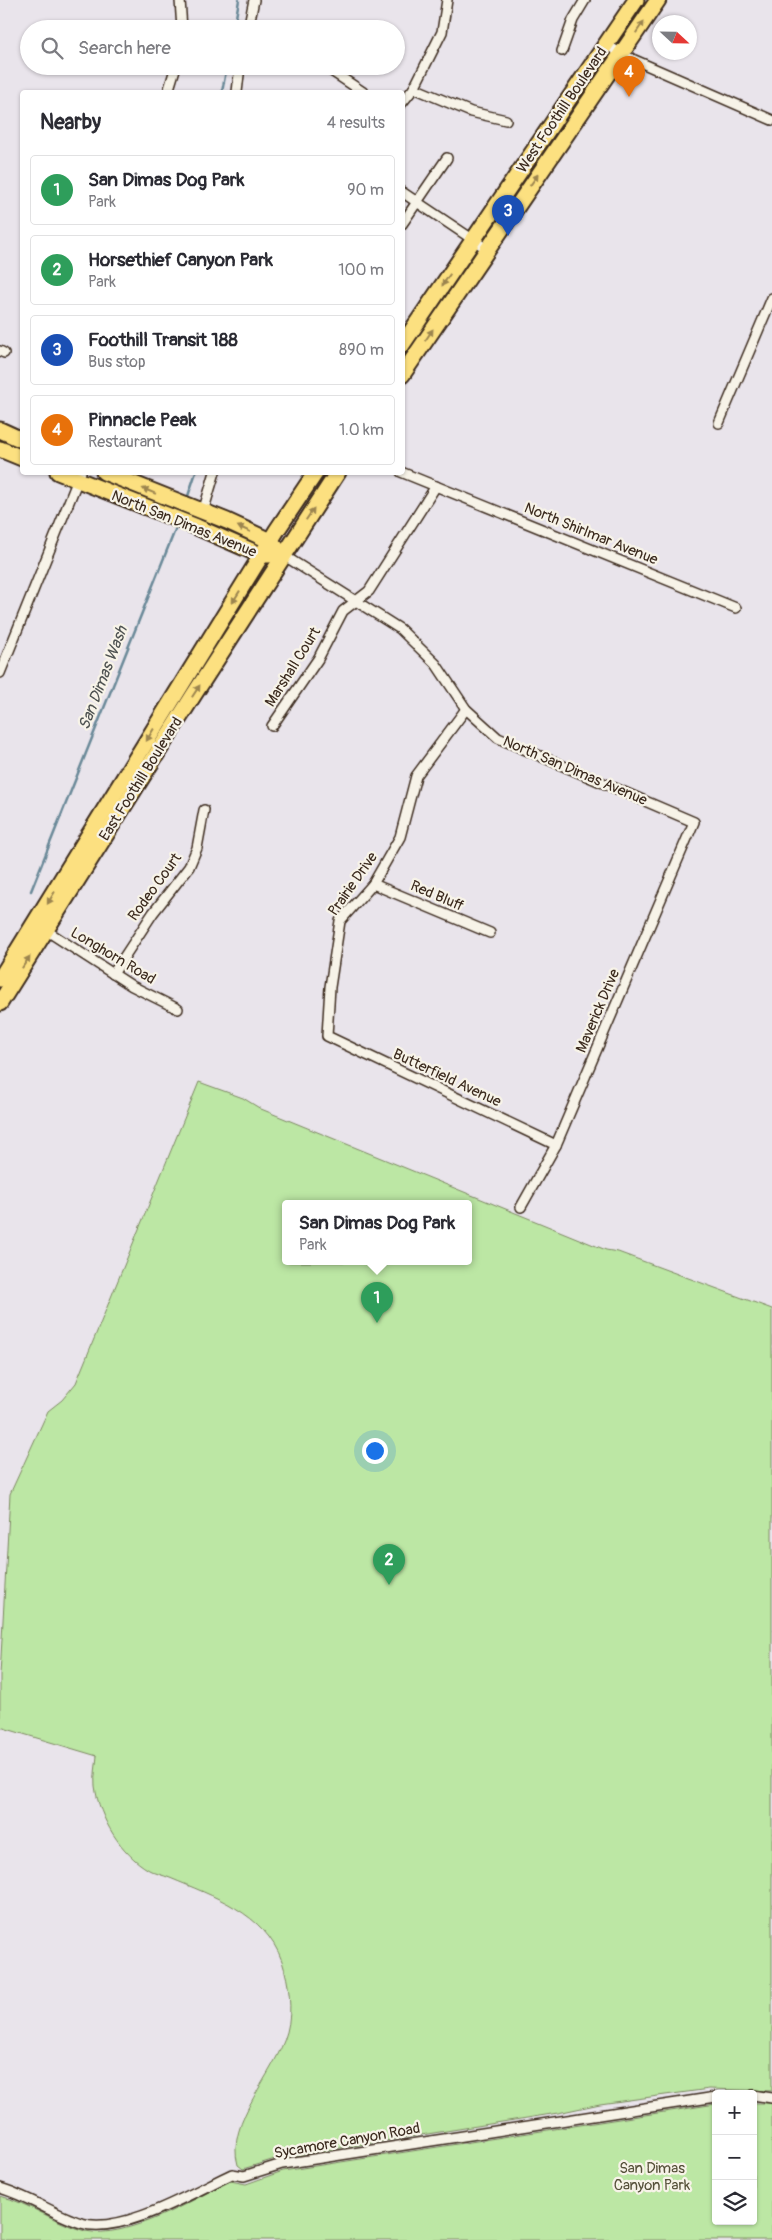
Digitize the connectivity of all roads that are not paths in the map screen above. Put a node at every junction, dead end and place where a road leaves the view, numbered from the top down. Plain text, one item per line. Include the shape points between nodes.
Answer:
1 (180, 0) edge
2 (254, 0) edge
3 (447, 0) edge
4 (585, 0) edge
5 (636, 0) edge
6 (658, 0) edge
7 (181, 20) edge
8 (250, 20) edge
9 (606, 44) junction
10 (562, 51) dead end
11 (622, 54) junction
12 (173, 75) edge
13 (239, 75) edge
14 (338, 75) edge
15 (414, 88) junction
16 (169, 90) edge
17 (237, 90) edge
18 (360, 90) edge
19 (405, 99) edge
20 (506, 120) dead end
21 (772, 120) edge
22 (447, 158) dead end
23 (405, 194) edge
24 (418, 202) junction
25 (405, 220) edge
26 (474, 240) junction
27 (487, 249) junction
28 (772, 298) edge
29 (405, 341) edge
30 (405, 371) edge
31 (719, 424) dead end
32 (0, 430) edge
33 (20, 439) edge
34 (0, 449) edge
35 (20, 457) edge
36 (405, 474) edge
37 (111, 475) edge
38 (213, 475) edge
39 (314, 475) edge
40 (336, 475) edge
41 (80, 477) edge
42 (436, 486) junction
43 (191, 508) junction
44 (270, 541) junction
45 (261, 555) junction
46 (284, 555) junction
47 (356, 600) junction
48 (736, 608) dead end
49 (0, 673) edge
50 (466, 709) junction
51 (272, 726) dead end
52 (204, 810) dead end
53 (694, 822) joint
54 (372, 884) junction
55 (41, 928) junction
56 (490, 933) dead end
57 (113, 974) junction
58 (0, 979) edge
59 (0, 1003) edge
60 (178, 1008) dead end
61 (326, 1036) joint
62 (556, 1145) junction
63 (521, 1206) dead end
64 (757, 2095) edge
65 (712, 2098) edge
66 (772, 2098) edge
67 (0, 2188) edge

1 - 7 street
2 - 8 street
3 - 15 street via 442,32
4 - 10 street via 573,20
5 - 9 main road, West Foothill Boulevard
11 -> 6 main road
9 - 11 street
9 - 26 main road, West Foothill Boulevard
11 - 21 street
27 -> 11 main road, West Foothill Boulevard
12 - 16 street
13 - 17 street
14 - 18 street
15 - 19 street
15 - 20 street via 471,112
22 - 24 street
23 - 24 street
24 - 25 street
24 - 26 street
26 - 27 street
26 -> 29 main road, West Foothill Boulevard
30 -> 27 main road, West Foothill Boulevard
28 - 31 street
32 - 33 main road
34 - 35 main road
36 - 42 street, North Shirlmar Avenue
43 -> 37 main road, North San Dimas Avenue
38 - 43 street
39 - 44 main road
46 -> 40 main road
41 - 45 main road, North San Dimas Avenue
41 - 49 street
42 - 47 street via 369,591
42 - 48 street, North Shirlmar Avenue
44 -> 43 main road, North San Dimas Avenue
44 - 45 main road
44 - 46 main road, North San Dimas Avenue
45 - 46 main road, North San Dimas Avenue
45 -> 55 main road, East Foothill Boulevard
46 - 47 street, North San Dimas Avenue
55 -> 46 main road, East Foothill Boulevard
47 - 50 street, North San Dimas Avenue via 412,640 436,664
47 - 51 street, Marshall Court via 343,611 318,659
50 - 53 street, North San Dimas Avenue via 498,738
50 - 54 street, Prairie Drive via 416,776 400,837
52 - 57 street, Rodeo Court via 190,867 153,913
53 - 62 street, Maverick Drive
54 - 56 street, Red Bluff
54 - 61 street, Prairie Drive via 340,920
55 - 57 street, Longhorn Road
55 - 58 main road, East Foothill Boulevard
59 -> 55 main road, East Foothill Boulevard
57 - 60 street, Longhorn Road
61 - 62 street, Butterfield Avenue
62 - 63 street, Maverick Drive
64 - 66 street
65 - 67 street, Sycamore Canyon Road via 282,2164 244,2176 232,2174 136,2219 116,2224 82,2224

